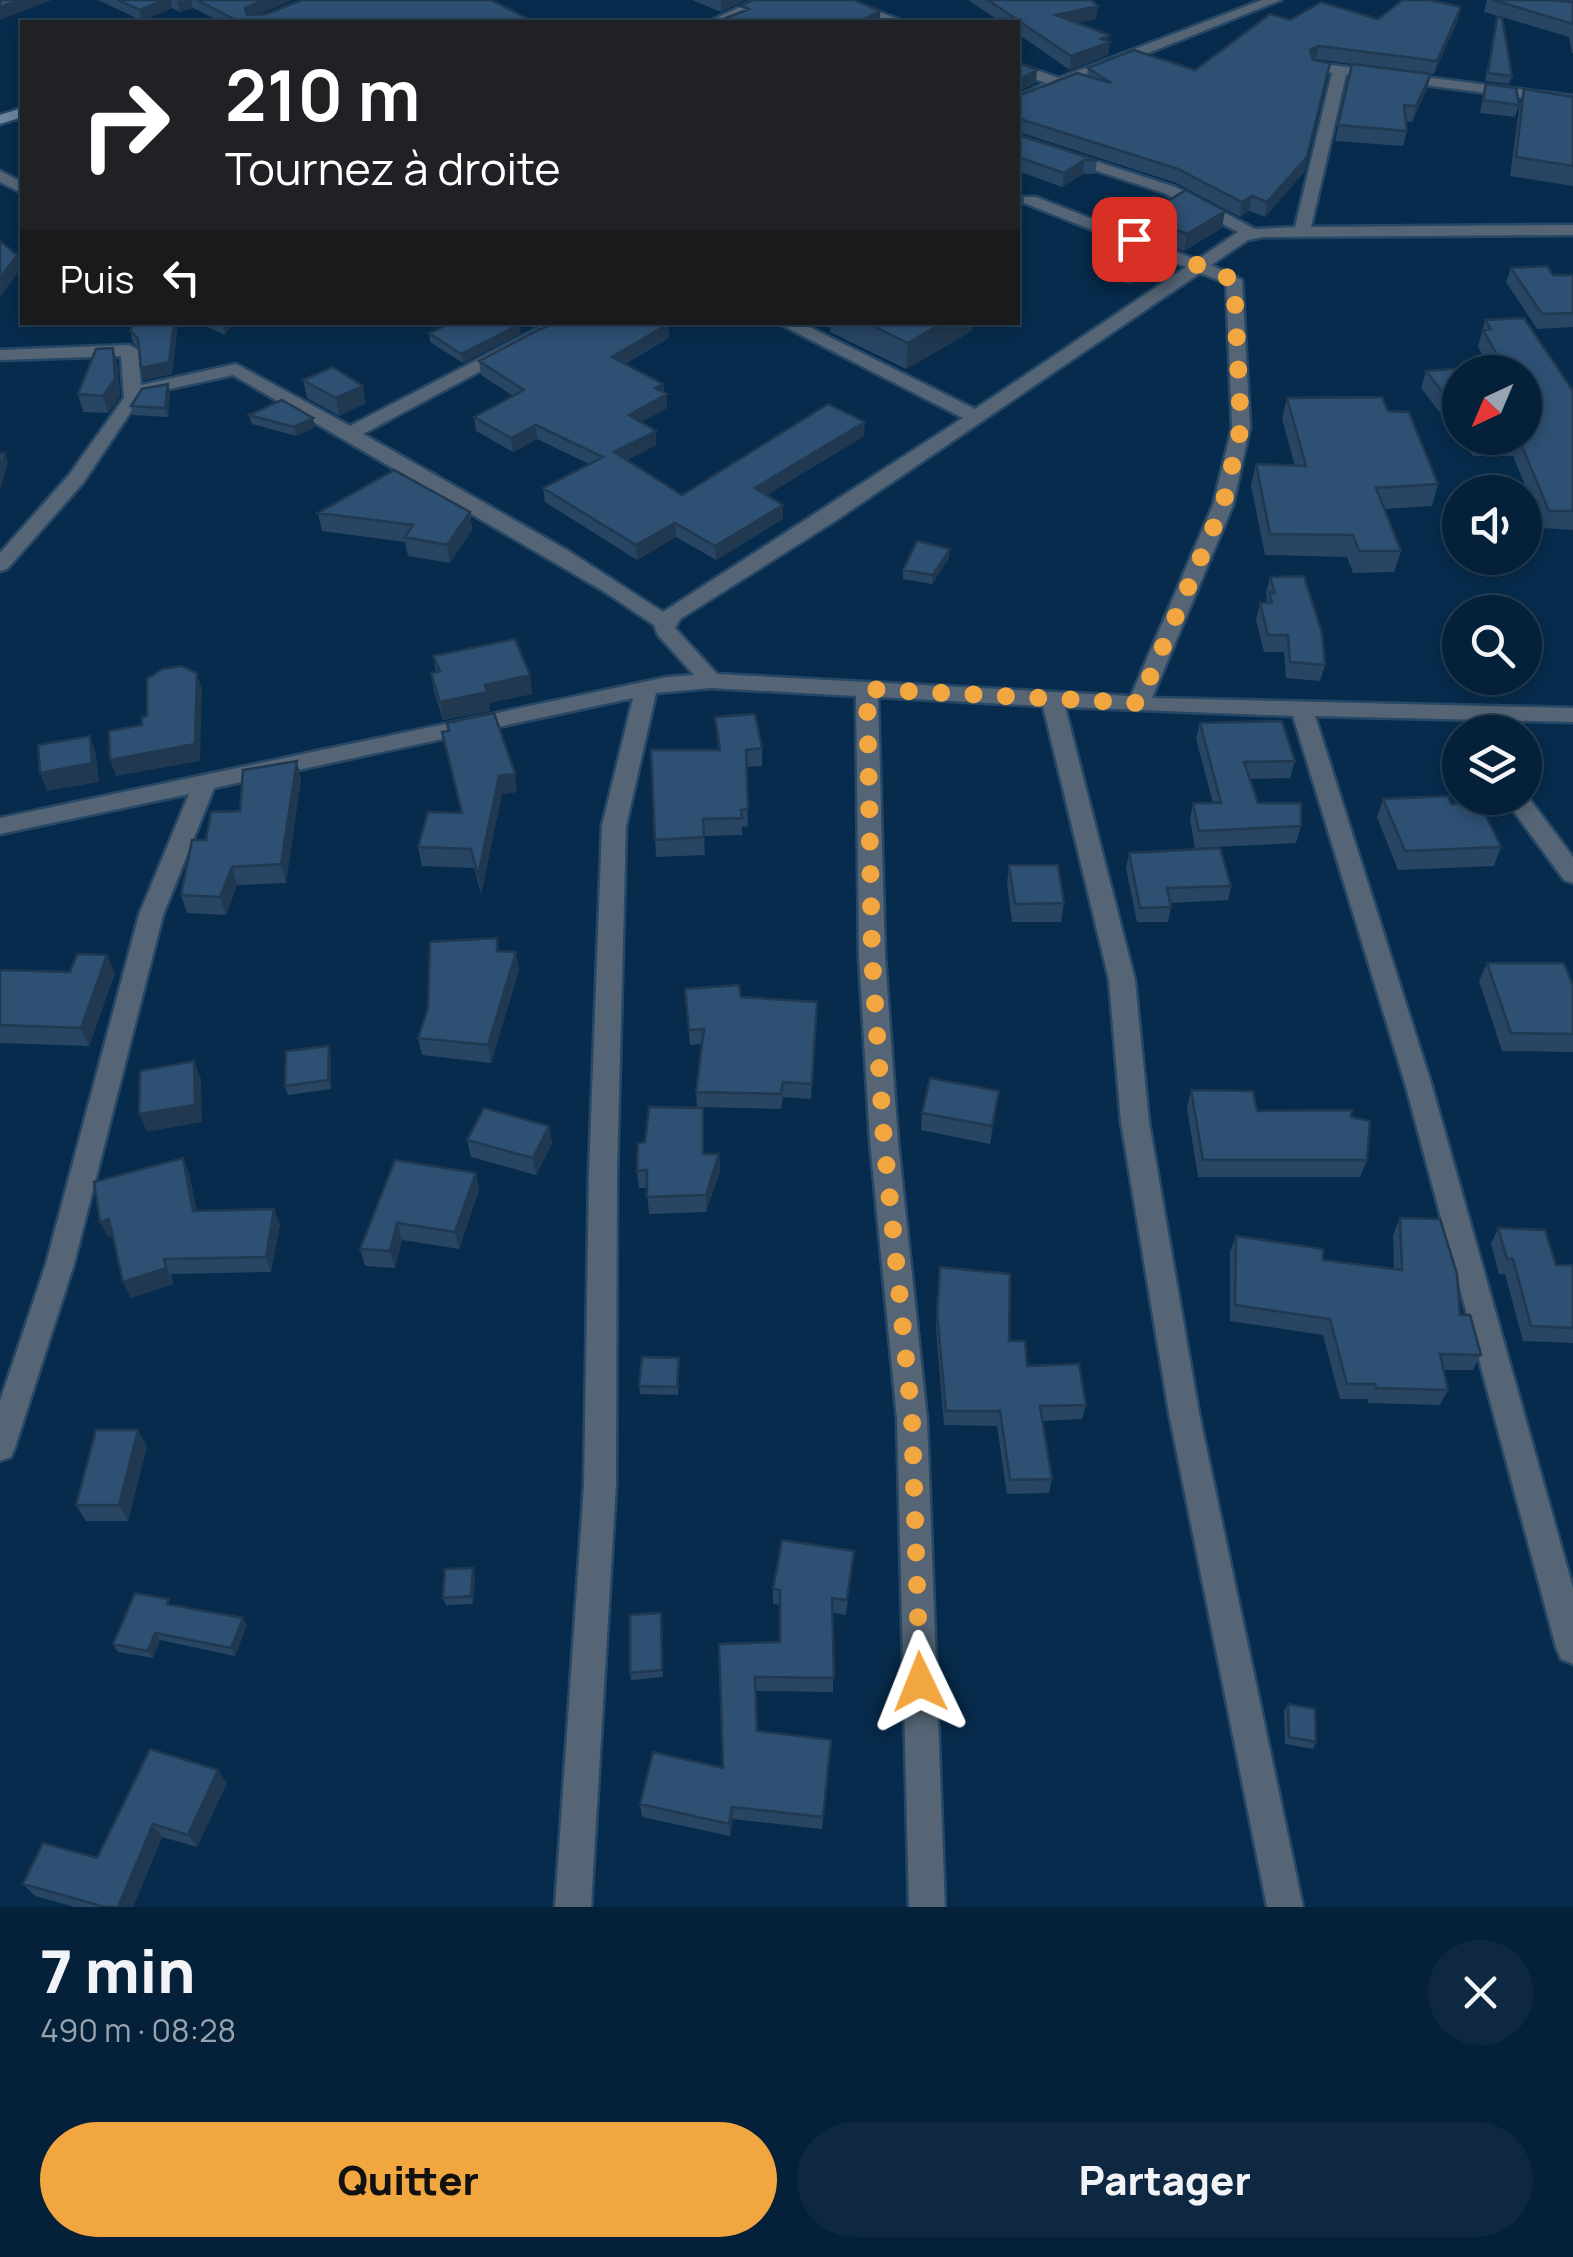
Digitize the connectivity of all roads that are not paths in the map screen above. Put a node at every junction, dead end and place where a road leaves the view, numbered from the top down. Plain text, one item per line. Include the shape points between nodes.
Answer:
1 (766, 0) edge
2 (836, 0) edge
3 (1274, 0) edge
4 (720, 20) edge
5 (892, 20) edge
6 (1316, 66) edge
7 (1020, 69) edge
8 (1340, 70) junction
9 (1059, 82) junction
10 (1020, 100) edge
11 (1573, 100) edge
12 (1020, 141) edge
13 (1030, 200) dead end
14 (1573, 230) edge
15 (1249, 232) junction
16 (1302, 232) junction
17 (1203, 264) junction
18 (558, 325) edge
19 (790, 325) edge
20 (0, 354) edge
21 (132, 392) junction
22 (976, 417) junction
23 (348, 436) junction
24 (0, 565) edge
25 (664, 622) junction
26 (711, 680) junction
27 (867, 689) junction
28 (646, 690) junction
29 (1052, 699) junction
30 (1139, 703) junction
31 (1302, 709) junction
32 (1454, 713) joint
33 (1573, 715) edge
34 (204, 782) junction
35 (1529, 815) edge
36 (0, 826) edge
37 (1573, 874) edge
38 (0, 1447) edge
39 (1573, 1647) edge
40 (574, 1907) edge
41 (927, 1907) edge
42 (1285, 1907) edge

1 - 4 street
2 - 5 street
3 - 9 street
6 - 8 street
7 - 9 street
8 - 11 street
8 - 16 street
9 - 10 street
12 - 15 street via 1158,188
13 - 17 street
14 - 16 street
15 - 16 street
15 - 17 street
17 - 22 street
17 - 30 street via 1234,280 1241,427 1223,505
18 - 23 street
19 - 22 street
20 - 21 street via 129,350
21 - 23 street via 236,369
21 - 24 street via 111,433
22 - 25 street
23 - 25 street via 484,506
25 - 26 street
26 - 27 street
26 - 28 street
27 - 29 street
27 - 41 street via 872,957 912,1419
28 - 34 street
28 - 40 street via 614,826 600,1485
29 - 30 street
29 - 42 street via 1122,980 1135,1122 1184,1413
30 - 31 street
31 - 32 street
31 - 39 street via 1418,1083
32 - 33 street
34 - 36 street
34 - 38 street via 152,915 60,1264
35 - 37 street

